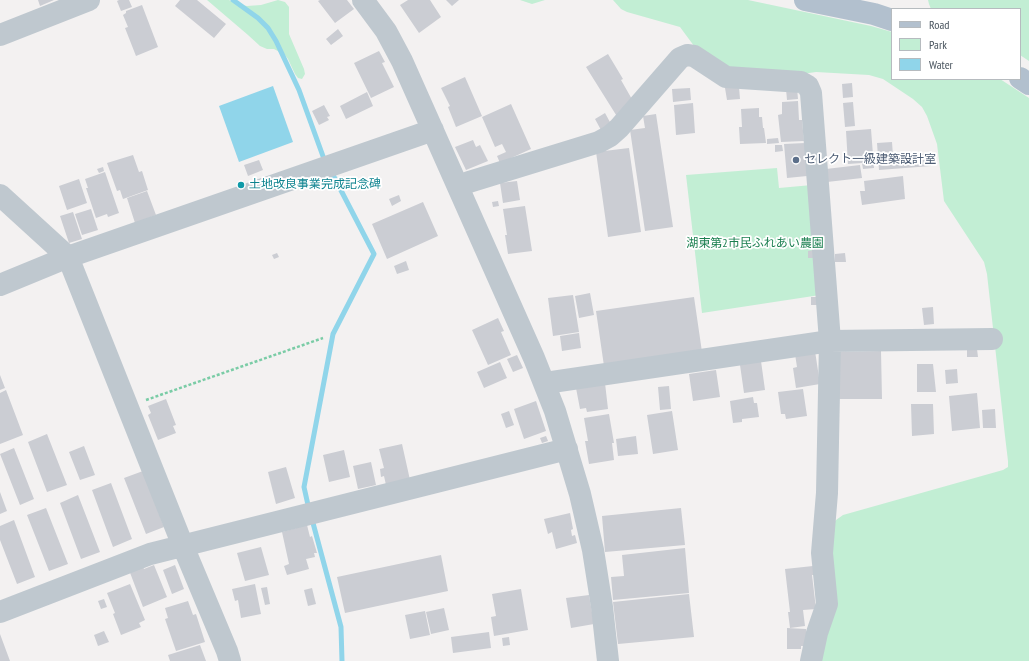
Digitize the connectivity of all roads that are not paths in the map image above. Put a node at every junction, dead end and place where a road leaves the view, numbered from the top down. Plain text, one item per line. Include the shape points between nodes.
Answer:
1 (89, 0) edge
2 (363, 0) edge
3 (805, 0) edge
4 (891, 20) edge
5 (0, 35) edge
6 (432, 130) junction
7 (458, 187) junction
8 (0, 194) edge
9 (68, 257) junction
10 (0, 285) edge
11 (992, 339) dead end
12 (830, 341) junction
13 (545, 385) junction
14 (567, 449) junction
15 (183, 546) junction
16 (0, 612) edge
17 (230, 661) edge
18 (608, 661) edge
19 (811, 661) edge

1 - 5 street
2 - 6 street via 395,46
3 - 4 main road
6 - 7 street
6 - 9 street
7 - 12 street via 599,142 610,136 680,58 687,55 694,56 726,77 801,82 808,86 811,93
7 - 13 street
8 - 9 street
9 - 10 street
9 - 15 street
11 - 12 street
12 - 13 street
12 - 19 street via 827,493 822,553 827,604
13 - 14 street
14 - 15 street
14 - 18 street via 593,550
15 - 16 street via 139,558
15 - 17 street

